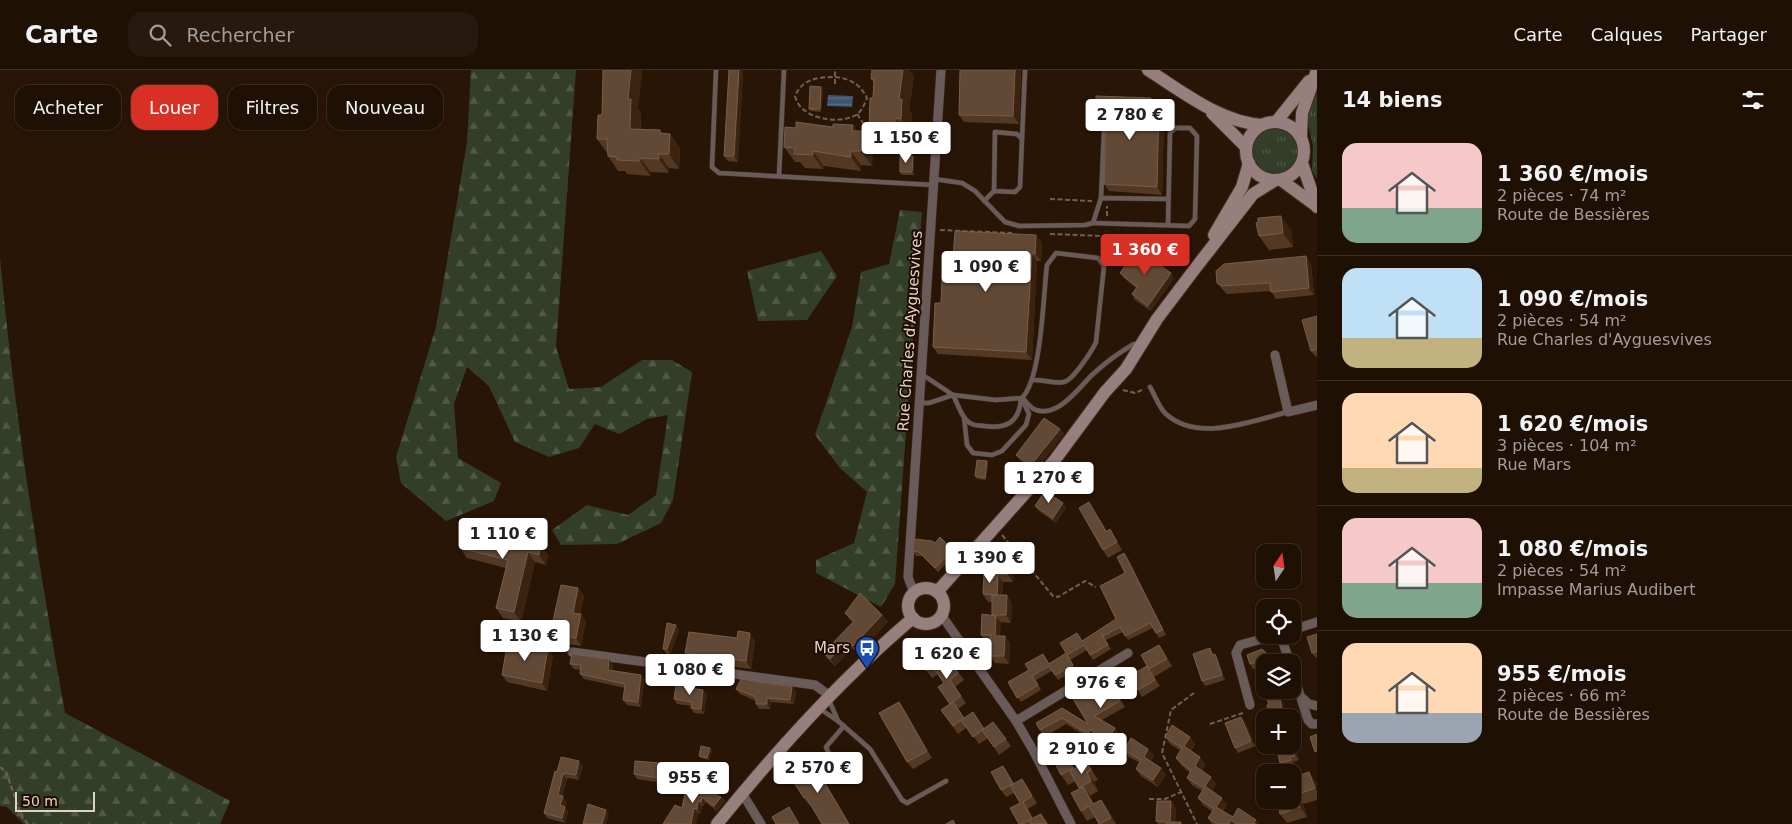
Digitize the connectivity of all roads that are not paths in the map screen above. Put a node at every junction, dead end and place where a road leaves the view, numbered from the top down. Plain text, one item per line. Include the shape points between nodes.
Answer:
1 (716, 70) edge
2 (784, 70) edge
3 (941, 70) edge
4 (1025, 70) edge
5 (1148, 70) edge
6 (1317, 70) edge
7 (1204, 105) junction
8 (1276, 122) junction
9 (1262, 124) junction
10 (1104, 132) edge
11 (1301, 137) junction
12 (1022, 139) junction
13 (1246, 147) junction
14 (1248, 163) junction
15 (1302, 164) junction
16 (779, 176) junction
17 (1278, 180) junction
18 (934, 182) junction
19 (994, 191) junction
20 (1101, 198) junction
21 (1168, 199) junction
22 (984, 201) junction
23 (1317, 207) edge
24 (1093, 223) junction
25 (1168, 225) junction
26 (1194, 270) junction
27 (1157, 320) junction
28 (1134, 344) junction
29 (1275, 355) dead end
30 (921, 377) junction
31 (1032, 380) junction
32 (1150, 387) road end
33 (1109, 388) junction
34 (953, 395) junction
35 (1022, 398) junction
36 (919, 403) junction
37 (1317, 405) edge
38 (1288, 412) junction
39 (964, 417) junction
40 (937, 592) junction
41 (914, 593) junction
42 (942, 616) junction
43 (912, 618) junction
44 (1317, 622) edge
45 (1301, 627) edge
46 (1256, 641) edge
47 (572, 652) edge
48 (1128, 654) dead end
49 (1302, 698) joint
50 (826, 701) junction
51 (1250, 705) road end
52 (1317, 706) edge
53 (838, 721) junction
54 (1016, 721) junction
55 (1317, 724) edge
56 (844, 726) junction
57 (853, 776) dead end
58 (946, 781) dead end
59 (742, 793) junction
60 (718, 824) edge
61 (761, 824) edge
62 (1071, 824) edge

1 - 16 lane via 712,167 719,173
2 - 16 lane
3 - 18 street, Rue Charles d'Ayguesvives
4 - 12 lane
5 - 7 main road
6 - 8 main road
6 - 11 main road via 1302,113
7 - 9 main road via 1238,121
7 - 13 main road
8 - 9 main road
8 - 11 main road via 1293,128
9 - 13 main road
10 - 20 lane
11 - 15 main road via 1305,150
12 - 19 lane via 1020,187 1015,192
12 - 19 lane via 1017,134 995,132
13 - 14 main road
14 - 17 main road via 1259,176
14 - 26 main road via 1242,187
15 - 17 main road via 1291,176
15 - 23 main road
16 - 18 lane
17 - 23 main road
17 - 26 main road via 1253,194
18 - 22 lane via 962,183
18 - 30 street, Rue Charles d'Ayguesvives
19 - 22 lane
20 - 21 lane
20 - 24 lane
21 - 25 lane
21 - 25 lane via 1170,133 1175,128 1190,128 1197,136 1195,220 1189,226
22 - 24 lane via 1005,222 1019,226
24 - 25 lane
26 - 27 main road
27 - 28 main road
27 - 33 main road
28 - 33 main road
28 - 35 lane via 1093,374 1056,408 1036,410
29 - 38 street
30 - 34 lane
30 - 36 street, Rue Charles d'Ayguesvives
31 - 31 lane via 1064,382 1094,348 1104,266 1098,258 1056,253 1047,265
31 - 35 lane
32 - 38 lane via 1165,413 1189,427 1216,428
33 - 40 main road via 1054,461
34 - 35 lane via 996,400
34 - 36 lane
34 - 39 lane
35 - 39 lane via 1020,412 1008,424 997,427 972,424
35 - 39 lane via 1029,414 1026,425 1002,451 992,455 972,453
36 - 41 street, Rue Charles d'Ayguesvives via 908,577
37 - 38 street
40 - 41 main road via 928,588
40 - 42 main road via 944,602
41 - 43 main road via 908,608
42 - 43 main road via 932,623 923,624
42 - 54 street
43 - 50 main road
44 - 45 street
46 - 51 street via 1240,645 1236,652
47 - 50 street via 815,685
48 - 54 street
49 - 52 street
49 - 55 street via 1308,720
50 - 53 lane
50 - 53 lane via 832,704
50 - 59 main road
53 - 56 lane
54 - 62 street
56 - 57 lane via 826,747
56 - 58 lane via 870,749 907,803
59 - 60 main road
59 - 61 street

